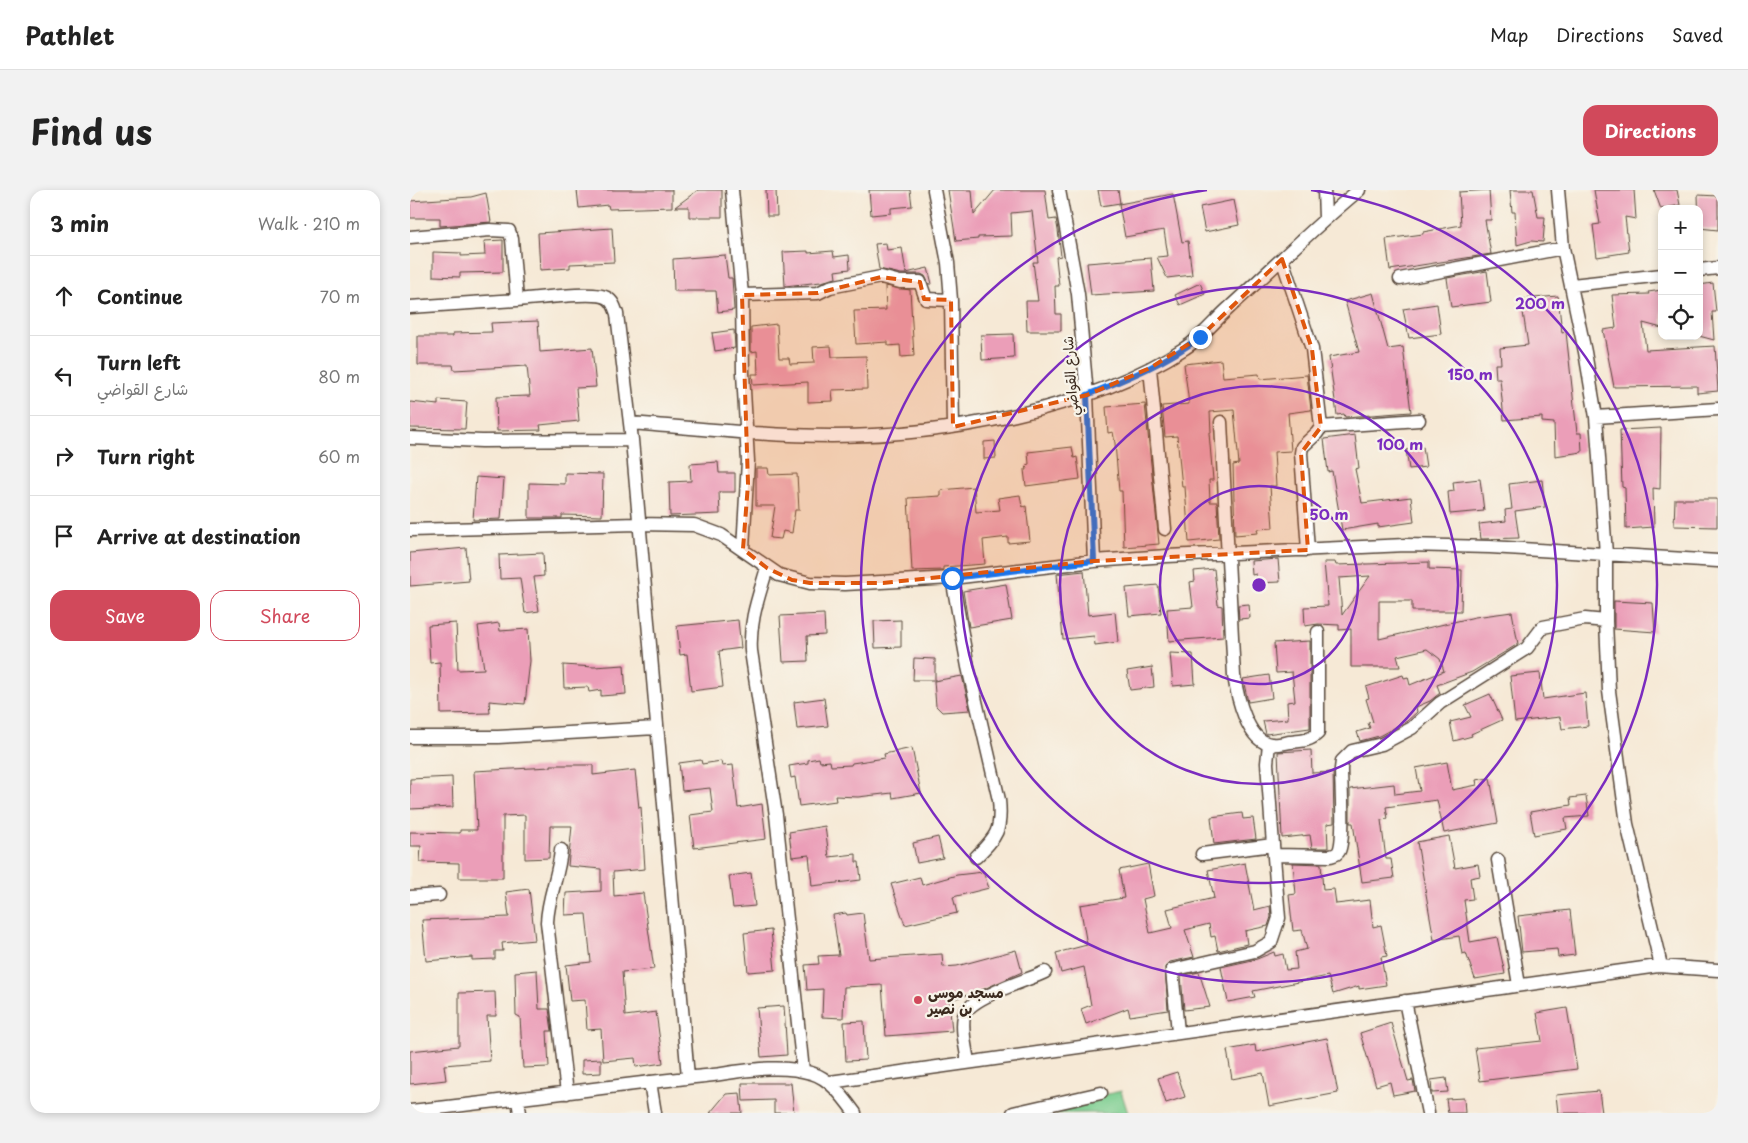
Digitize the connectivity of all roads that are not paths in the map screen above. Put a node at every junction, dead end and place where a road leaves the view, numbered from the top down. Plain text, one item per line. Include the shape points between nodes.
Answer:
1 (732, 190) edge
2 (934, 190) edge
3 (1059, 190) edge
4 (1324, 190) edge
5 (1359, 190) edge
6 (1558, 190) edge
7 (1325, 218) junction
8 (410, 237) edge
9 (1563, 248) junction
10 (1282, 259) junction
11 (1718, 268) edge
12 (1703, 270) edge
13 (1658, 275) edge
14 (1400, 279) dead end
15 (1572, 285) junction
16 (742, 295) junction
17 (517, 300) junction
18 (951, 300) junction
19 (410, 307) edge
20 (1150, 368) junction
21 (1087, 395) junction
22 (1718, 409) edge
23 (1596, 417) junction
24 (1419, 420) dead end
25 (1221, 422) dead end
26 (630, 423) junction
27 (952, 427) junction
28 (1321, 427) junction
29 (745, 431) junction
30 (410, 438) edge
31 (632, 440) junction
32 (638, 524) junction
33 (1166, 529) dead end
34 (410, 530) edge
35 (744, 549) junction
36 (1308, 550) junction
37 (1227, 554) junction
38 (1606, 554) junction
39 (1094, 561) junction
40 (1718, 561) edge
41 (767, 568) junction
42 (952, 578) junction
43 (1606, 620) junction
44 (1318, 632) dead end
45 (656, 728) junction
46 (410, 737) edge
47 (1269, 744) junction
48 (561, 850) dead end
49 (1273, 850) junction
50 (1202, 854) dead end
51 (976, 857) dead end
52 (1498, 860) dead end
53 (439, 895) dead end
54 (410, 897) edge
55 (1660, 966) junction
56 (1718, 970) edge
57 (1045, 972) dead end
58 (1519, 985) junction
59 (1405, 1001) junction
60 (1178, 1032) junction
61 (968, 1062) junction
62 (803, 1071) junction
63 (688, 1078) junction
64 (650, 1082) junction
65 (830, 1082) junction
66 (566, 1093) junction
67 (1101, 1093) dead end
68 (519, 1106) edge
69 (410, 1111) edge
70 (655, 1113) edge
71 (855, 1113) edge
72 (1013, 1113) edge
73 (1428, 1113) edge

1 - 16 street
2 - 18 street via 945,244
3 - 21 street, شارع القواضي via 1078,294
4 - 7 street
5 - 7 street
6 - 9 street
7 - 10 street
8 - 17 street via 508,231 512,238
9 - 14 street
9 - 15 street
10 - 20 street via 1200,337
10 - 28 street via 1311,344
11 - 12 street
13 - 15 street
15 - 23 street
16 - 18 street via 818,293 830,287 881,277 900,282 920,282 926,299
16 - 29 street
17 - 19 street
17 - 26 street via 571,295 609,298 618,314
18 - 27 street
20 - 21 street
20 - 33 street
21 - 27 street
21 - 39 street, شارع القواضي
22 - 23 street
23 - 38 street
24 - 28 street
25 - 37 street
26 - 29 street
26 - 31 street
27 - 29 street via 882,435 832,436
28 - 36 street via 1302,447 1301,453
29 - 35 street via 748,484
30 - 31 street
31 - 32 street
32 - 34 street
32 - 35 street via 694,525 721,535
32 - 45 street
35 - 41 street
36 - 37 street
36 - 38 street via 1416,546
37 - 39 street
37 - 47 street via 1236,692 1250,727
38 - 40 street
38 - 43 street
39 - 42 street
41 - 42 street via 792,580 810,583 883,583
41 - 62 street via 754,609 751,645 776,815
42 - 51 street via 966,659 1000,800 998,831 993,841
43 - 49 street via 1584,618 1543,627 1527,648 1440,703 1412,728 1382,744 1352,751 1341,768 1341,837 1337,854
43 - 55 street via 1609,691 1627,824
44 - 47 street via 1318,733 1303,741
45 - 46 street via 498,737
45 - 63 street
47 - 49 street via 1267,763
48 - 66 street via 547,922
49 - 50 street
49 - 60 street via 1279,918 1271,942 1255,950 1172,970
52 - 58 street
53 - 54 street
55 - 56 street
55 - 58 street
57 - 61 street via 983,996 969,1006 964,1014
58 - 59 street
59 - 60 street
59 - 73 street
60 - 61 street
61 - 65 street
62 - 63 street via 771,1069
62 - 65 street
63 - 64 street
64 - 66 street
64 - 70 street
65 - 71 street
66 - 68 street
67 - 72 street
68 - 69 street

